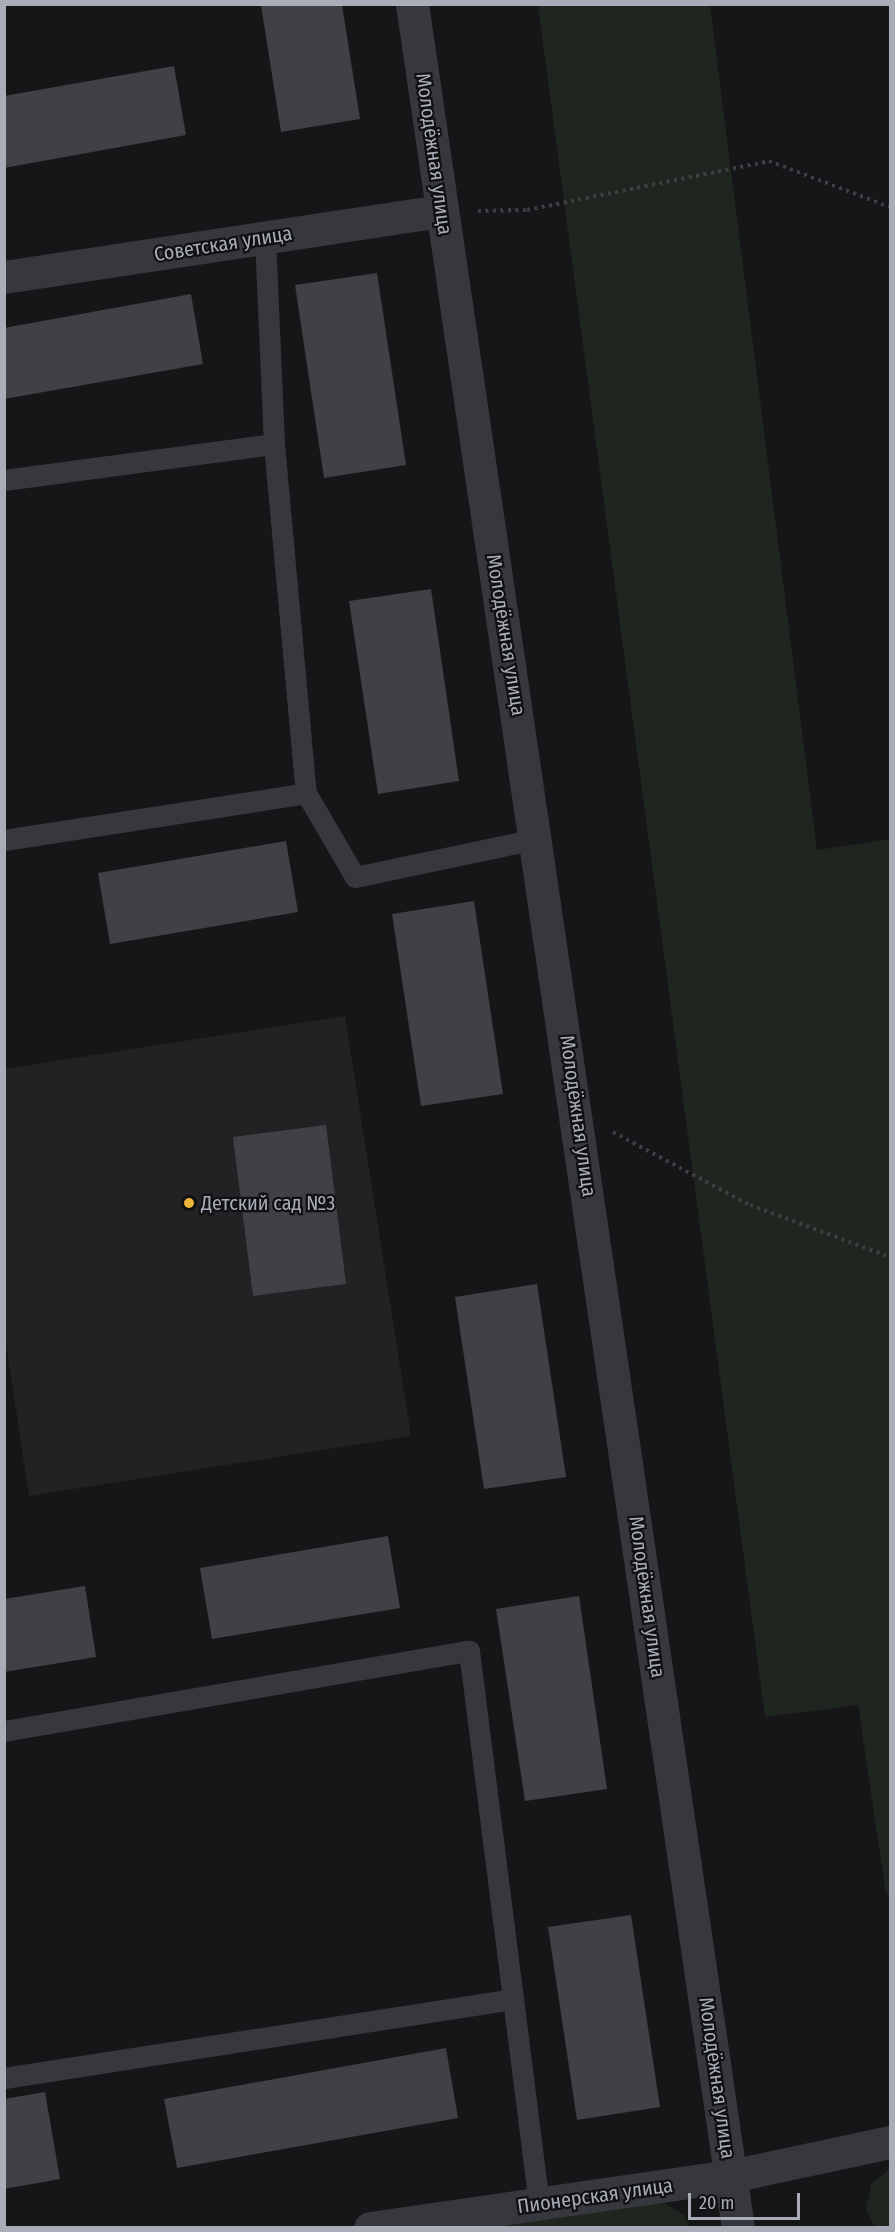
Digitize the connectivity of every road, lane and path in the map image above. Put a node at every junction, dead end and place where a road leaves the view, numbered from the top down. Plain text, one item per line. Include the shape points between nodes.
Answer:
1 (412, 4) edge
2 (891, 207) edge
3 (442, 211) junction
4 (266, 238) junction
5 (4, 277) edge
6 (274, 444) junction
7 (4, 480) edge
8 (306, 793) junction
9 (536, 839) junction
10 (4, 840) edge
11 (578, 1113) junction
12 (891, 1257) edge
13 (4, 1731) edge
14 (513, 1999) junction
15 (4, 2078) edge
16 (891, 2142) edge
17 (731, 2176) junction
18 (539, 2204) junction
19 (370, 2228) edge
20 (738, 2228) edge

1 - 3 street, Молодёжная улица
2 - 3 path via 769,161 527,210
3 - 4 street, Советская улица
3 - 9 street, Молодёжная улица
4 - 5 street, Советская улица
4 - 6 lane
6 - 7 lane
6 - 8 lane
8 - 9 lane via 355,877
8 - 10 lane
9 - 11 street, Молодёжная улица
11 - 12 path via 750,1205
11 - 17 street, Молодёжная улица
13 - 14 lane via 469,1651
14 - 15 lane
14 - 18 lane
16 - 17 street, Пионерская улица
17 - 18 street, Пионерская улица
17 - 20 street, Молодёжная улица
18 - 19 street, Пионерская улица

